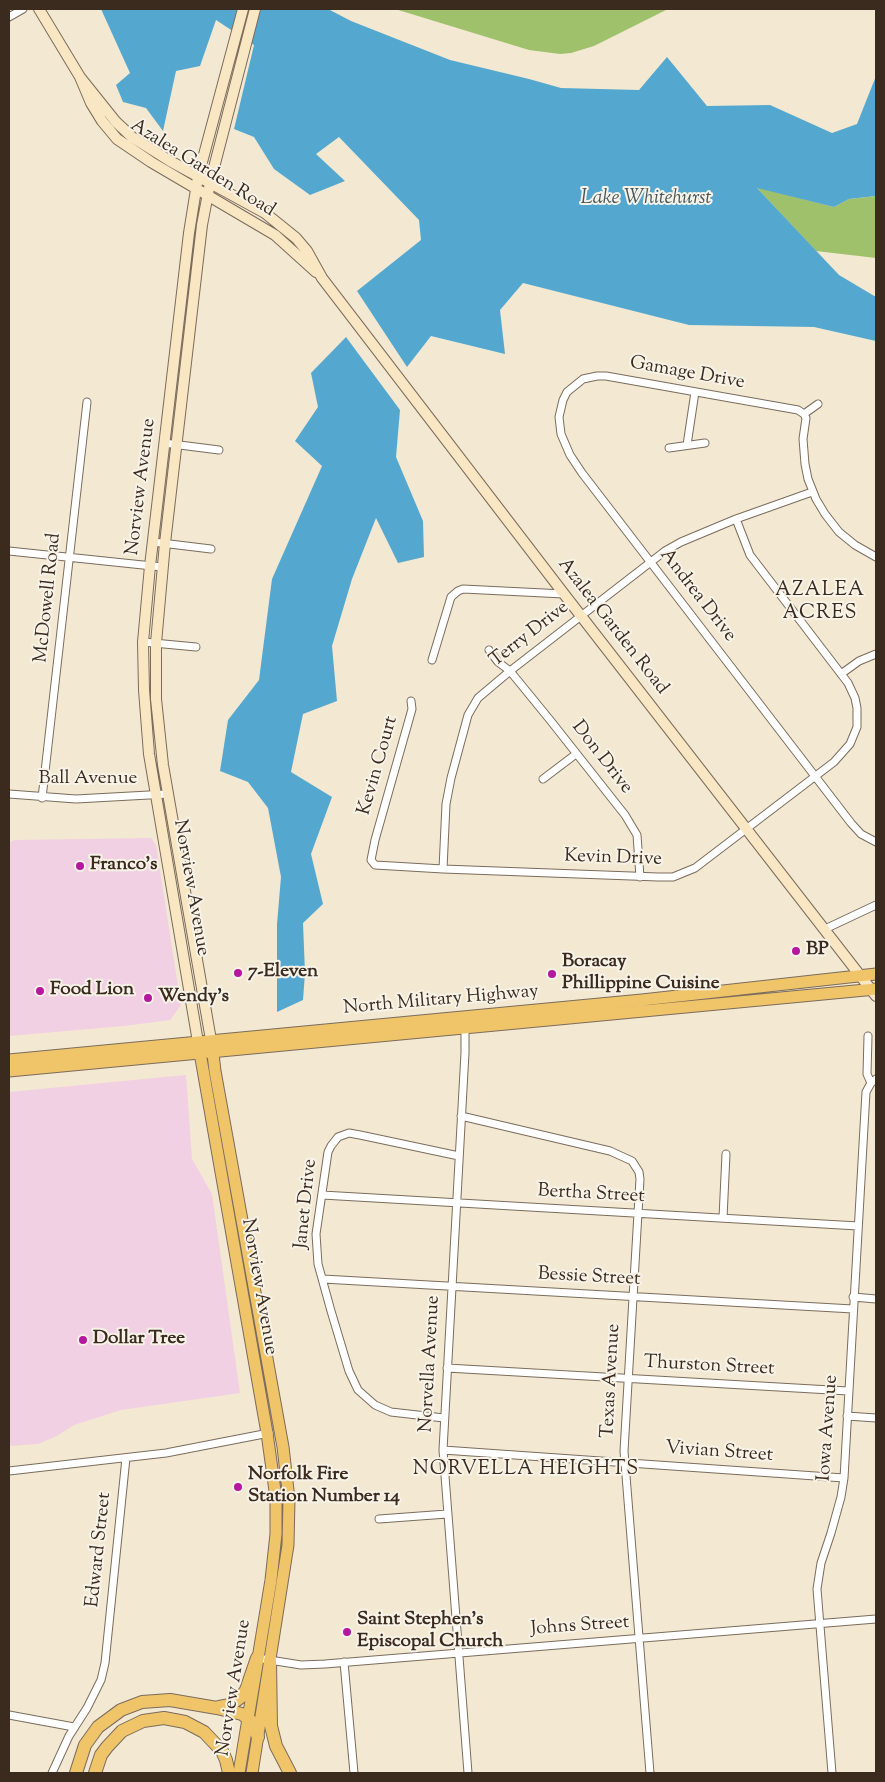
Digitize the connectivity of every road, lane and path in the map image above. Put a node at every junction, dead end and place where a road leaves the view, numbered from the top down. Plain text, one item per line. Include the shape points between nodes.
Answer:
1 (23, 9) edge
2 (39, 9) edge
3 (243, 9) edge
4 (255, 9) edge
5 (9, 17) edge
6 (80, 77) junction
7 (198, 177) junction
8 (210, 183) junction
9 (196, 188) junction
10 (207, 195) junction
11 (322, 278) junction
12 (568, 392) joint
13 (695, 392) junction
14 (87, 402) dead end
15 (818, 404) dead end
16 (804, 414) junction
17 (705, 442) dead end
18 (164, 443) junction
19 (176, 445) junction
20 (688, 446) junction
21 (669, 448) dead end
22 (219, 450) dead end
23 (812, 492) junction
24 (736, 519) junction
25 (153, 542) junction
26 (165, 543) junction
27 (211, 549) dead end
28 (9, 550) edge
29 (70, 557) junction
30 (876, 557) edge
31 (651, 563) junction
32 (150, 566) junction
33 (162, 567) junction
34 (564, 594) junction
35 (582, 616) junction
36 (144, 642) junction
37 (156, 643) junction
38 (196, 647) dead end
39 (489, 650) dead end
40 (876, 654) edge
41 (432, 660) dead end
42 (510, 671) junction
43 (841, 674) junction
44 (411, 701) dead end
45 (576, 754) junction
46 (815, 777) junction
47 (543, 779) dead end
48 (9, 794) edge
49 (168, 794) junction
50 (155, 795) junction
51 (42, 798) junction
52 (746, 830) junction
53 (375, 840) joint
54 (876, 842) edge
55 (443, 869) junction
56 (640, 877) junction
57 (876, 905) edge
58 (825, 929) junction
59 (876, 974) edge
60 (860, 975) junction
61 (875, 991) edge
62 (464, 1022) junction
63 (868, 1036) dead end
64 (212, 1046) junction
65 (199, 1047) junction
66 (9, 1060) edge
67 (9, 1071) edge
68 (874, 1081) edge
69 (461, 1116) junction
70 (726, 1154) dead end
71 (459, 1156) junction
72 (322, 1195) junction
73 (456, 1203) junction
74 (637, 1214) junction
75 (723, 1218) junction
76 (858, 1226) junction
77 (323, 1279) junction
78 (452, 1286) junction
79 (632, 1296) junction
80 (853, 1297) junction
81 (876, 1299) edge
82 (853, 1309) junction
83 (447, 1368) junction
84 (628, 1378) junction
85 (848, 1391) junction
86 (847, 1416) junction
87 (444, 1418) junction
88 (876, 1418) edge
89 (280, 1431) junction
90 (267, 1434) junction
91 (443, 1450) junction
92 (126, 1458) junction
93 (625, 1463) junction
94 (9, 1471) edge
95 (844, 1478) junction
96 (447, 1514) junction
97 (378, 1519) dead end
98 (876, 1619) edge
99 (820, 1624) junction
100 (639, 1639) junction
101 (459, 1652) junction
102 (264, 1660) junction
103 (344, 1662) junction
104 (217, 1708) junction
105 (9, 1715) edge
106 (248, 1717) junction
107 (74, 1727) junction
108 (258, 1737) junction
109 (52, 1773) edge
110 (76, 1773) edge
111 (95, 1773) edge
112 (229, 1773) edge
113 (239, 1773) edge
114 (252, 1773) edge
115 (290, 1773) edge
116 (354, 1773) edge
117 (468, 1773) edge
118 (650, 1773) edge
119 (832, 1773) edge

1 - 5 street
2 - 6 main road, Azalea Garden Road
3 - 7 main road, Norview Avenue
4 - 8 main road, Norview Avenue
6 - 7 main road, Azalea Garden Road via 132,137
6 - 9 main road, Azalea Garden Road via 91,103 111,133 151,162
7 - 8 main road, Azalea Garden Road
7 - 9 main road, Norview Avenue
8 - 10 main road, Norview Avenue
8 - 11 main road, Azalea Garden Road via 284,227 307,251
9 - 10 main road, Azalea Garden Road
9 - 18 main road, Norview Avenue
10 - 11 main road, Azalea Garden Road via 275,235
10 - 19 main road, Norview Avenue
11 - 34 main road, Azalea Garden Road
12 - 13 street, Gamage Drive via 588,377 606,376
12 - 31 street, Andrea Drive via 560,417 565,444 582,473
13 - 16 street, Gamage Drive via 798,410
13 - 20 street
14 - 29 street, McDowell Road
15 - 16 street
16 - 23 street via 805,464
17 - 20 street
18 - 19 street
18 - 25 main road, Norview Avenue
19 - 22 street
19 - 26 main road, Norview Avenue
20 - 21 street
23 - 24 street, Terry Drive
23 - 30 street via 839,532
24 - 31 street, Terry Drive via 681,542
24 - 43 street via 750,555
25 - 26 street
25 - 32 main road, Norview Avenue
26 - 27 street
26 - 33 main road, Norview Avenue
28 - 29 street
29 - 32 street
29 - 51 street, McDowell Road
31 - 35 street, Terry Drive
31 - 46 street, Andrea Drive
32 - 33 street
32 - 36 main road, Norview Avenue
33 - 37 main road, Norview Avenue
34 - 35 main road, Azalea Garden Road
34 - 41 street via 458,591 451,597
35 - 42 street, Terry Drive
35 - 52 main road, Azalea Garden Road
36 - 37 street
36 - 50 main road, Norview Avenue via 146,727
37 - 38 street
37 - 49 main road, Norview Avenue via 158,728
39 - 42 street, Don Drive
40 - 43 street
42 - 45 street, Don Drive
42 - 55 street, Terry Drive via 478,698 468,714 446,804
43 - 46 street, Kevin Drive via 855,698 858,719 850,744
44 - 53 street, Kevin Court via 412,709
45 - 47 street
45 - 56 street, Don Drive via 636,832
46 - 52 street, Kevin Drive
46 - 54 street, Andrea Drive via 861,834
48 - 51 street, Ball Avenue
49 - 50 street, Ball Avenue
49 - 64 main road, Norview Avenue
50 - 51 street, Ball Avenue
50 - 65 main road, Norview Avenue
52 - 56 street, Kevin Drive via 684,873 673,877
52 - 58 main road, Azalea Garden Road
53 - 55 street, Kevin Drive via 371,860 375,865
55 - 56 street, Kevin Drive
57 - 58 street
58 - 60 main road, Azalea Garden Road
59 - 60 main road, North Military Highway
60 - 61 main road, Azalea Garden Road
60 - 62 main road, North Military Highway
61 - 62 main road, North Military Highway
62 - 64 main road, North Military Highway
62 - 69 street, Norvella Avenue
63 - 68 street, Iowa Avenue via 867,1074
64 - 65 main road, North Military Highway
64 - 89 main road, Norview Avenue
65 - 66 main road, North Military Highway
65 - 67 main road, North Military Highway
65 - 90 main road, Norview Avenue
68 - 76 street, Iowa Avenue via 866,1092
69 - 71 street, Norvella Avenue
69 - 74 street, Texas Avenue via 618,1153 627,1158 636,1166 640,1179
70 - 75 street
71 - 72 street, Janet Drive via 345,1134 335,1140 328,1152
71 - 73 street, Norvella Avenue
72 - 73 street, Bertha Street
72 - 77 street, Janet Drive via 316,1234 318,1264
73 - 74 street, Bertha Street
73 - 78 street, Norvella Avenue
74 - 75 street, Bertha Street
74 - 79 street, Texas Avenue
75 - 76 street, Bertha Street
76 - 80 street, Iowa Avenue
77 - 78 street, Bessie Street
77 - 87 street, Janet Drive via 349,1371 358,1390 386,1411
78 - 79 street, Bessie Street
78 - 83 street, Norvella Avenue
79 - 82 street, Bessie Street
79 - 84 street, Texas Avenue
80 - 81 street
80 - 82 street, Iowa Avenue
82 - 85 street, Iowa Avenue
83 - 84 street, Thurston Street
83 - 87 street, Norvella Avenue
84 - 85 street, Thurston Street
84 - 93 street, Texas Avenue
85 - 86 street, Iowa Avenue
86 - 88 street
86 - 95 street, Iowa Avenue
87 - 91 street, Norvella Avenue
89 - 90 street
89 - 102 main road, Norview Avenue via 288,1483 288,1545
90 - 92 street
90 - 102 main road, Norview Avenue via 277,1523
91 - 93 street, Vivian Street
91 - 96 street, Norvella Avenue
92 - 94 street
92 - 107 street, Edward Street via 105,1663 95,1694
93 - 95 street, Vivian Street
93 - 100 street, Texas Avenue
95 - 99 street, Iowa Avenue via 818,1576
96 - 97 street
96 - 101 street, Norvella Avenue
98 - 99 street, Johns Street
99 - 100 street, Johns Street
99 - 119 street, Iowa Avenue
100 - 101 street, Johns Street
100 - 118 street, Texas Avenue
101 - 103 street, Johns Street
101 - 117 street, Norvella Avenue
102 - 103 street, Johns Street via 301,1665
102 - 104 highway via 242,1697
102 - 106 main road, Norview Avenue
102 - 108 main road, Norview Avenue
102 - 115 highway via 271,1726 276,1746
103 - 116 street
104 - 106 highway
104 - 110 highway via 157,1700 121,1710 91,1736 80,1756
105 - 107 street
106 - 108 highway
106 - 113 main road, Norview Avenue
107 - 109 street, Edward Street
108 - 114 main road, Norview Avenue
111 - 112 highway via 102,1755 122,1731 143,1721 164,1718 195,1726 211,1738 222,1751

